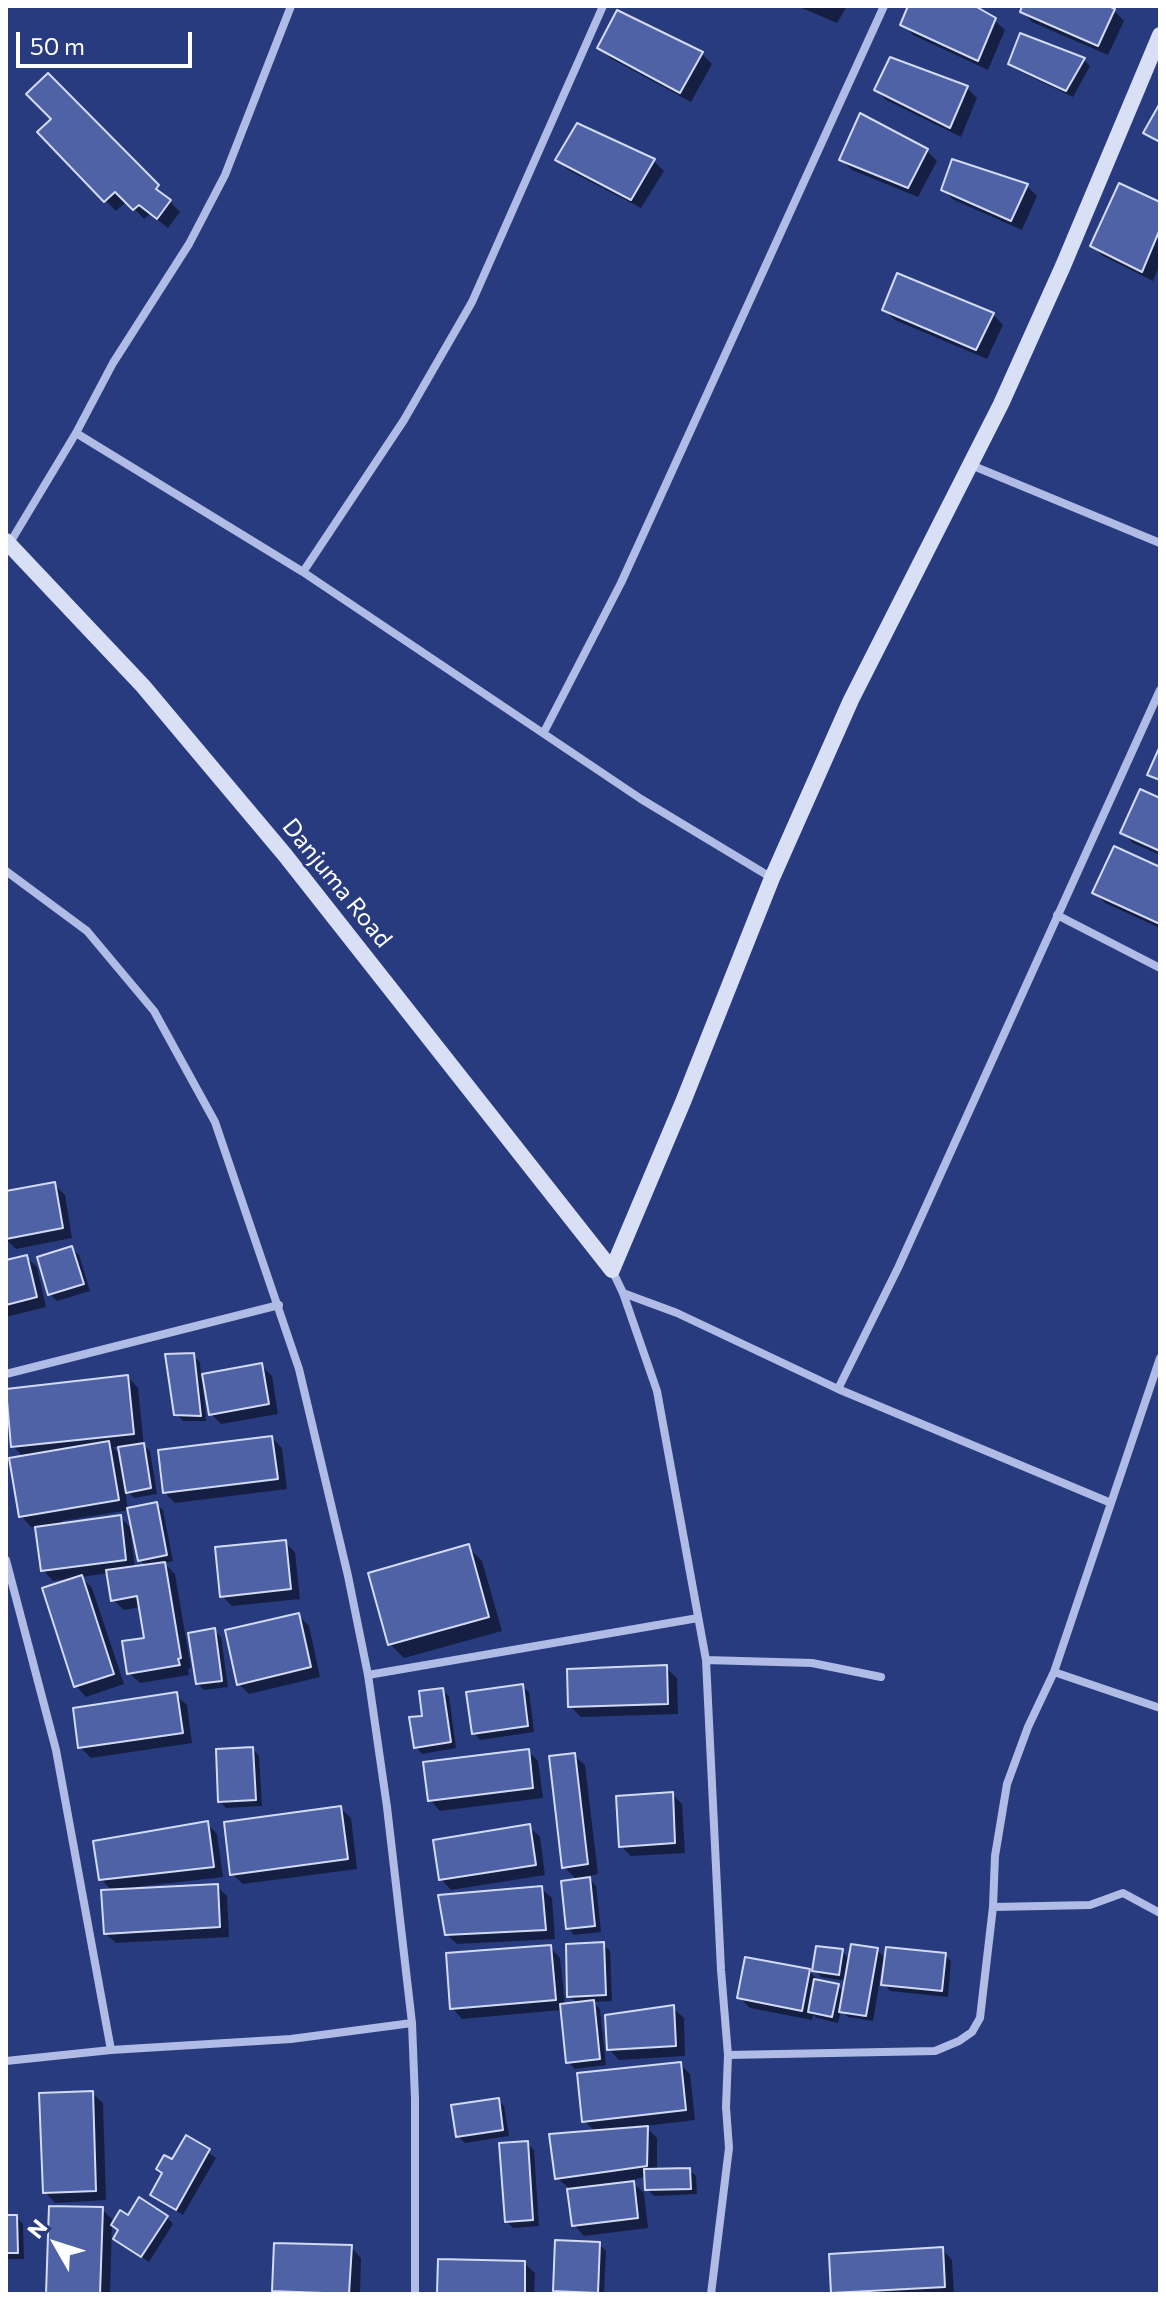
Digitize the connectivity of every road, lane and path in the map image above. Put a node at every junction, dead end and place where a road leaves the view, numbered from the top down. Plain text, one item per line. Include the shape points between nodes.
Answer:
1 (291, 6) edge
2 (603, 6) edge
3 (884, 6) edge
4 (1160, 35) edge
5 (76, 433) junction
6 (970, 465) junction
7 (1160, 543) edge
8 (7, 545) edge
9 (303, 572) junction
10 (1160, 690) edge
11 (544, 732) junction
12 (6, 871) edge
13 (772, 878) junction
14 (1057, 915) junction
15 (1160, 968) edge
16 (612, 1270) junction
17 (623, 1293) junction
18 (279, 1305) junction
19 (1160, 1360) edge
20 (6, 1374) edge
21 (838, 1389) junction
22 (1111, 1503) junction
23 (6, 1560) edge
24 (698, 1618) junction
25 (706, 1660) junction
26 (1054, 1672) junction
27 (368, 1675) junction
28 (881, 1677) dead end
29 (1160, 1708) edge
30 (993, 1907) junction
31 (1160, 1913) edge
32 (412, 2023) junction
33 (111, 2050) junction
34 (728, 2055) junction
35 (6, 2061) edge
36 (415, 2294) edge
37 (711, 2294) edge

1 - 5 street via 225,175
2 - 9 street via 472,302 404,420
3 - 11 street via 621,583
4 - 6 street via 1063,266
5 - 8 street
5 - 9 street
6 - 7 street
6 - 13 street via 851,700
8 - 16 street, Danjuma Road via 143,686 285,855
9 - 11 street
10 - 14 street
11 - 13 street via 641,799
12 - 18 street via 87,931 154,1011 215,1122
13 - 16 street
14 - 15 street
14 - 21 street
16 - 17 street
17 - 21 street
17 - 24 street via 657,1391
18 - 20 street
18 - 27 street via 299,1369
19 - 22 street
21 - 22 street
22 - 26 street
23 - 33 street via 56,1750
24 - 25 street
24 - 27 street
25 - 28 street via 812,1663
25 - 34 street
26 - 29 street
26 - 30 street via 1007,1784
27 - 32 street
30 - 31 street via 1090,1905 1123,1893
30 - 34 street via 980,2018 959,2041 935,2051
32 - 33 street via 291,2039
32 - 36 street
33 - 35 street
34 - 37 street via 729,2148

